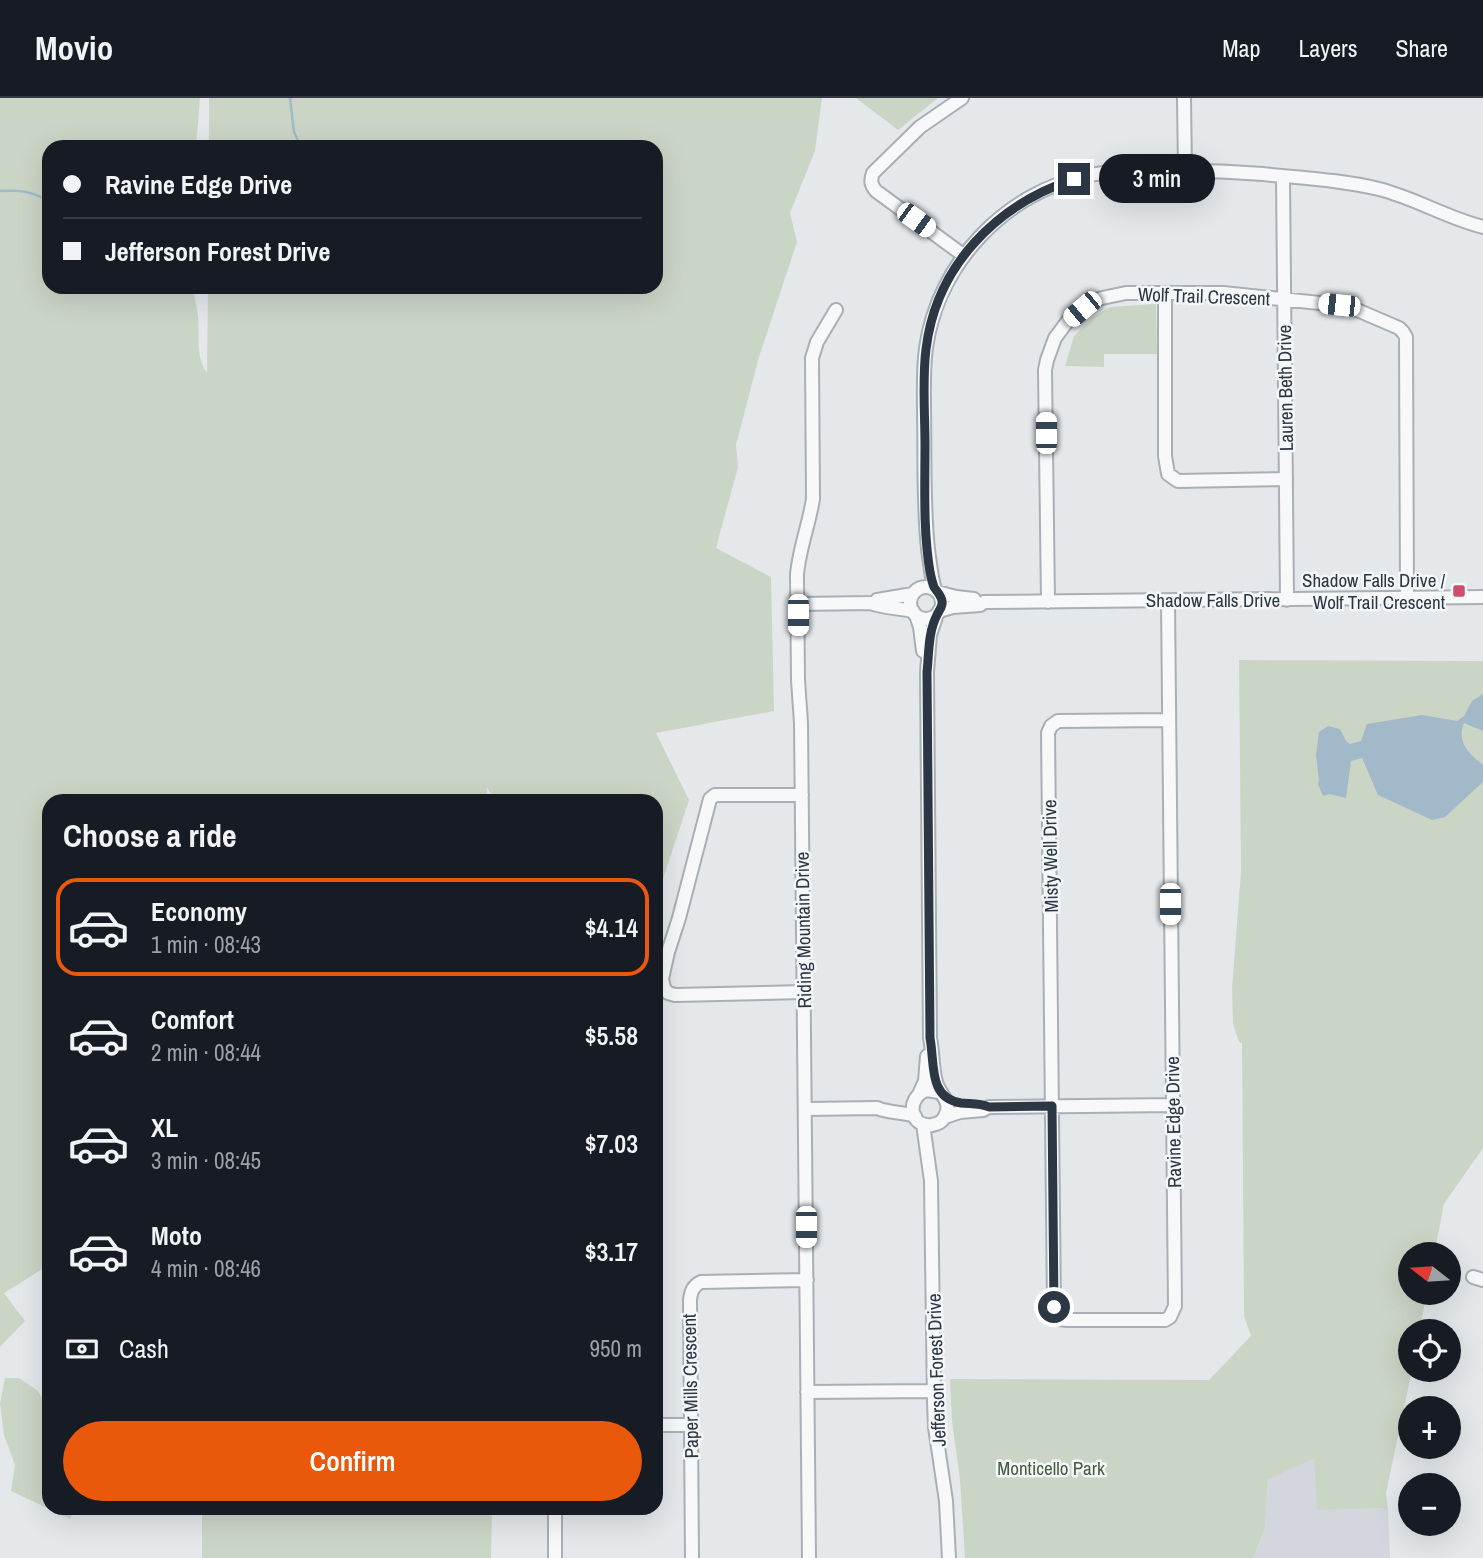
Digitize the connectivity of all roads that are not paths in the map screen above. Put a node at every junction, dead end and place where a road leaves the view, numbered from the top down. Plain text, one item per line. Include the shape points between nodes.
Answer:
1 (962, 98) edge
2 (1184, 98) edge
3 (1185, 170) junction
4 (1283, 177) junction
5 (1483, 227) edge
6 (964, 255) junction
7 (1165, 293) junction
8 (1284, 299) junction
9 (836, 310) dead end
10 (1286, 479) junction
11 (926, 535) junction
12 (937, 591) junction
13 (915, 592) junction
14 (1483, 597) edge
15 (1406, 598) junction
16 (1287, 600) junction
17 (1048, 601) junction
18 (1168, 601) junction
19 (984, 602) junction
20 (870, 603) junction
21 (798, 604) junction
22 (914, 613) junction
23 (938, 613) junction
24 (927, 672) junction
25 (1169, 720) junction
26 (802, 795) junction
27 (663, 974) edge
28 (663, 984) edge
29 (804, 992) junction
30 (930, 1038) junction
31 (942, 1095) junction
32 (917, 1096) junction
33 (1173, 1105) junction
34 (1052, 1106) junction
35 (989, 1107) junction
36 (877, 1108) junction
37 (806, 1109) junction
38 (919, 1120) junction
39 (942, 1120) junction
40 (931, 1181) junction
41 (807, 1280) junction
42 (933, 1391) junction
43 (807, 1392) junction
44 (663, 1425) edge
45 (691, 1425) junction
46 (555, 1515) edge
47 (555, 1558) edge
48 (692, 1558) edge
49 (809, 1558) edge
50 (949, 1558) edge

1 - 6 street via 920,127 870,179 876,191
2 - 3 street
3 - 4 street
3 - 6 street via 1106,173 1060,183 1005,213
4 - 5 street via 1378,189
4 - 8 street, Lauren Beth Drive
6 - 11 street via 938,301 926,348
7 - 8 street, Wolf Trail Crescent
7 - 10 street via 1168,474 1178,481
7 - 17 street, Wolf Trail Crescent via 1126,293 1094,301 1070,318 1055,338 1045,382
8 - 10 street, Lauren Beth Drive
8 - 15 street, Wolf Trail Crescent via 1357,310 1399,328 1406,337
9 - 21 street, Riding Mountain Drive via 812,358 813,499 798,559
10 - 16 street, Lauren Beth Drive
11 - 12 street
11 - 13 street
12 - 13 street via 926,587
12 - 19 street, Shadow Falls Drive
12 - 23 street via 942,601
13 - 20 street
13 - 22 street via 910,603
14 - 15 street, Shadow Falls Drive
15 - 16 street, Shadow Falls Drive
16 - 18 street, Shadow Falls Drive
17 - 18 street, Shadow Falls Drive
17 - 19 street, Shadow Falls Drive
18 - 25 street, Ravine Edge Drive
19 - 23 street, Shadow Falls Drive
20 - 21 street
20 - 22 street
21 - 26 street, Riding Mountain Drive
22 - 23 street via 929,618
22 - 24 street
23 - 24 street via 930,635
24 - 30 street
25 - 33 street, Ravine Edge Drive
25 - 34 street, Misty Well Drive via 1058,721 1048,733
26 - 27 street via 715,795 710,799
26 - 29 street, Riding Mountain Drive
28 - 29 street via 675,995
29 - 37 street, Riding Mountain Drive
30 - 31 street via 935,1080
30 - 32 street via 925,1081
31 - 32 street via 929,1089
31 - 35 street
31 - 39 street via 948,1109
32 - 36 street
32 - 38 street via 912,1108
33 - 34 street
33 - 34 street, Ravine Edge Drive via 1175,1306 1165,1320 1067,1320 1055,1316
34 - 35 street
35 - 39 street
36 - 37 street
36 - 38 street
37 - 41 street, Riding Mountain Drive
38 - 39 street via 931,1125
38 - 40 street, Jefferson Forest Drive
39 - 40 street, Jefferson Forest Drive via 935,1139
40 - 42 street, Jefferson Forest Drive
41 - 43 street, Riding Mountain Drive
41 - 45 street, Paper Mills Crescent via 694,1285 690,1300
42 - 43 street
42 - 50 street, Jefferson Forest Drive
43 - 49 street, Riding Mountain Drive
44 - 45 street
45 - 48 street, Paper Mills Crescent
46 - 47 street

